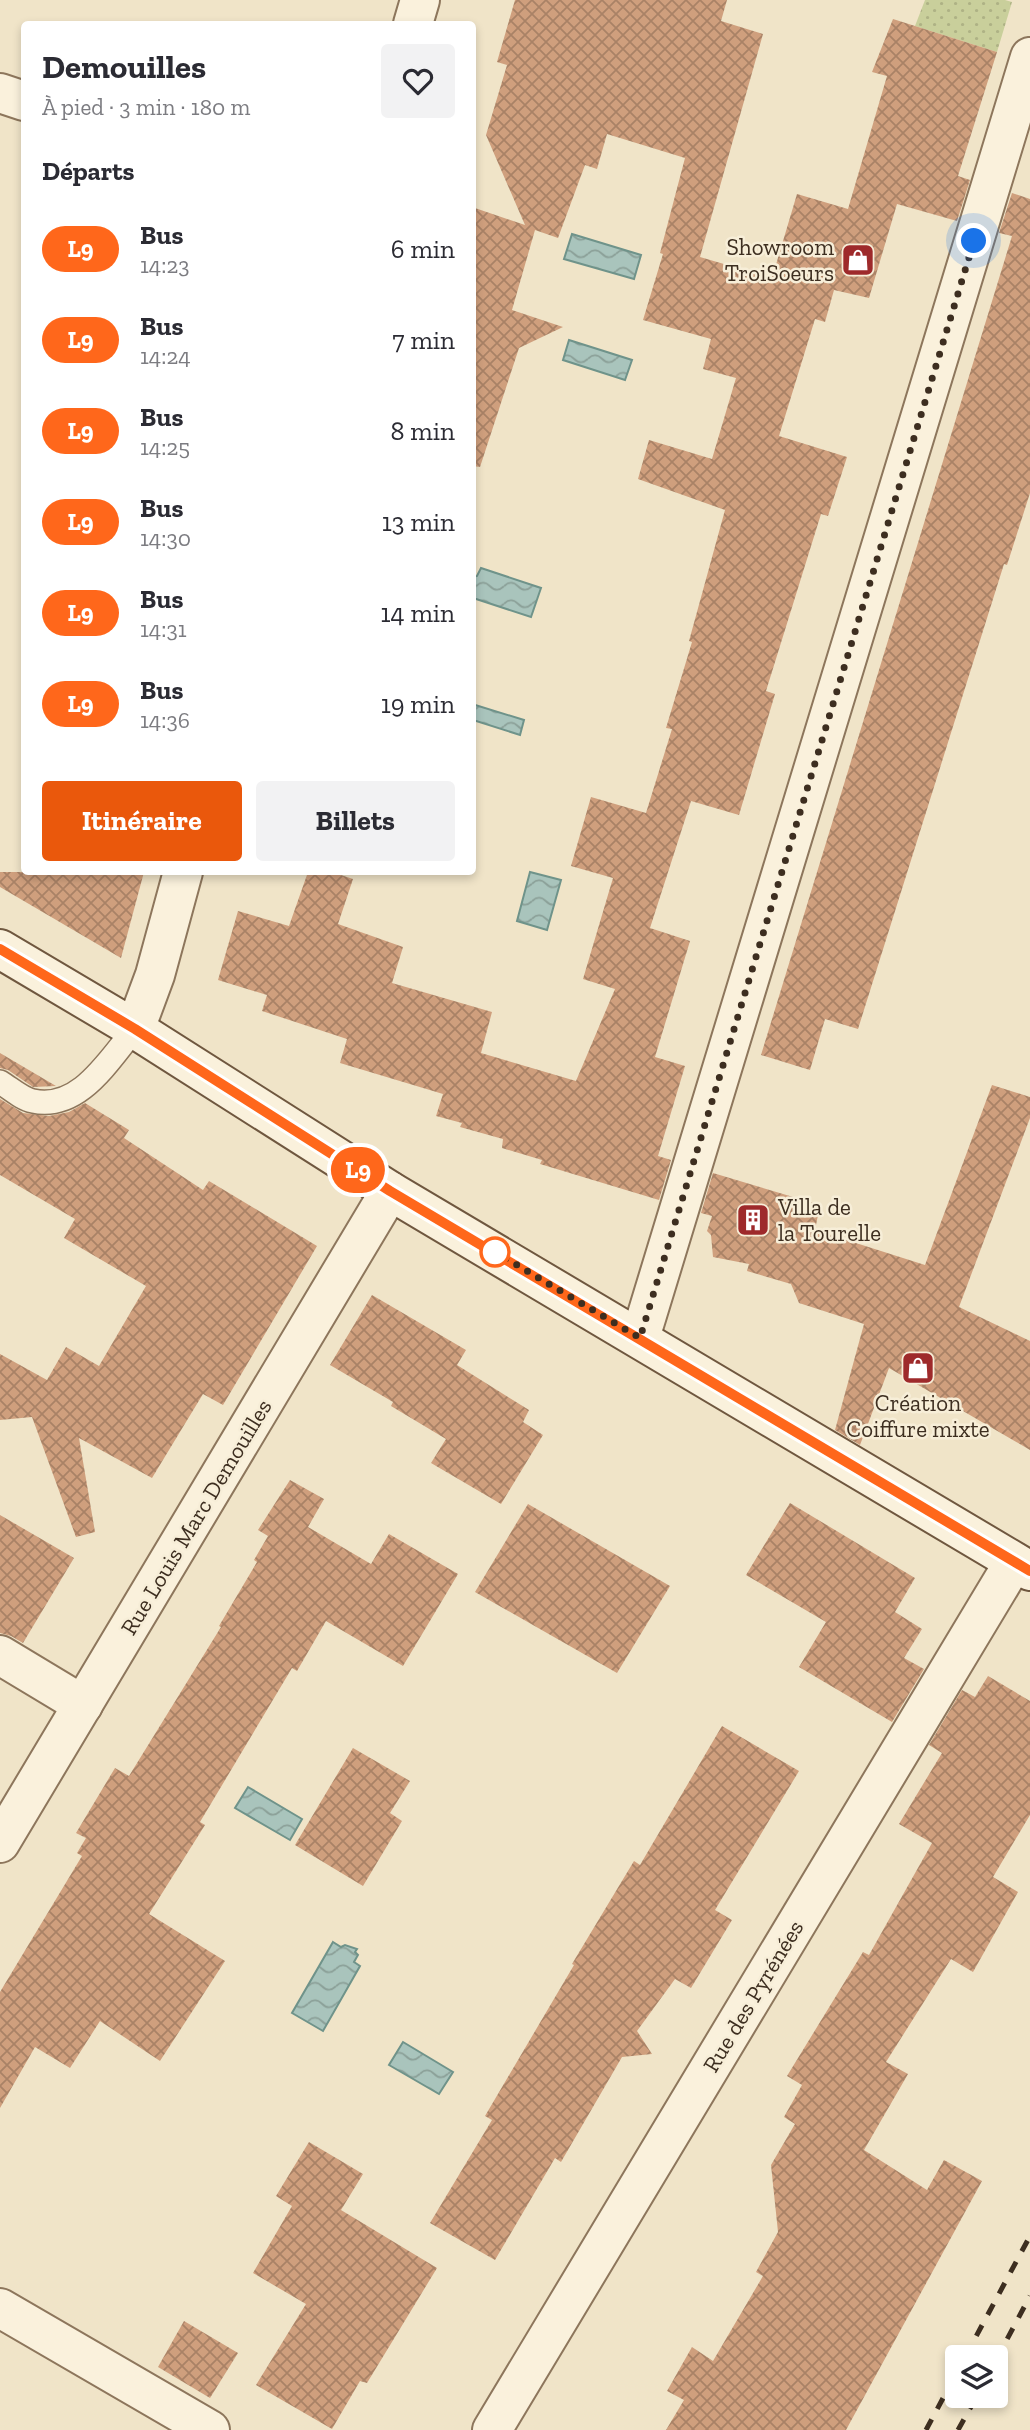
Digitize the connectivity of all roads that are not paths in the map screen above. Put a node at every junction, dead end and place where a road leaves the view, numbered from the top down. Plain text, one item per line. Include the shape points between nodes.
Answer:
1 (420, 0) edge
2 (414, 21) edge
3 (1030, 57) edge
4 (0, 93) edge
5 (21, 100) edge
6 (182, 875) edge
7 (0, 949) edge
8 (135, 1029) junction
9 (0, 1082) edge
10 (390, 1191) junction
11 (640, 1338) junction
12 (1022, 1566) edge
13 (0, 1655) edge
14 (83, 1705) junction
15 (0, 1843) edge
16 (0, 2308) edge
17 (210, 2430) edge
18 (492, 2430) edge

1 - 2 street
3 - 11 street
4 - 5 street
6 - 8 street
7 - 8 street
8 - 9 lane via 92,1080 72,1095 52,1102 30,1101
8 - 10 street
10 - 11 street
10 - 14 street, Rue Louis Marc Demouilles
11 - 12 street
12 - 18 street, Rue des Pyrénées
13 - 14 street
14 - 15 street, Rue Louis Marc Demouilles
16 - 17 street

